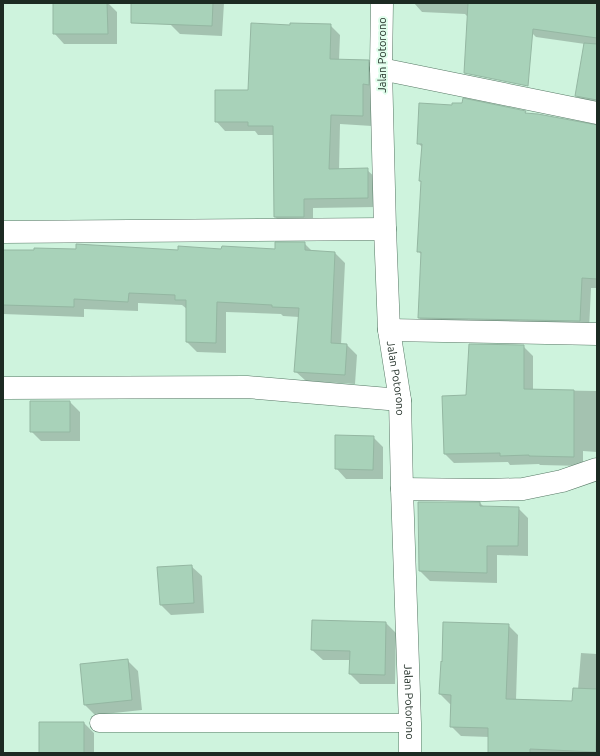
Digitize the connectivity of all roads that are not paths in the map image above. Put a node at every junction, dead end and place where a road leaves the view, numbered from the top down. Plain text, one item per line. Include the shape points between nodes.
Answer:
1 (382, 3) edge
2 (381, 69) junction
3 (597, 113) edge
4 (385, 230) junction
5 (3, 232) edge
6 (389, 330) junction
7 (597, 334) edge
8 (3, 388) edge
9 (400, 400) junction
10 (597, 469) edge
11 (402, 490) junction
12 (99, 723) dead end
13 (410, 723) junction
14 (413, 751) edge

1 - 2 street, Jalan Potorono
2 - 3 street
2 - 4 street, Jalan Potorono
4 - 5 street
4 - 6 street, Jalan Potorono
6 - 7 street
6 - 9 street, Jalan Potorono
8 - 9 street via 247,387
9 - 11 street, Jalan Potorono
10 - 11 street via 562,481 523,489
11 - 13 street, Jalan Potorono
12 - 13 lane
13 - 14 street, Jalan Potorono

